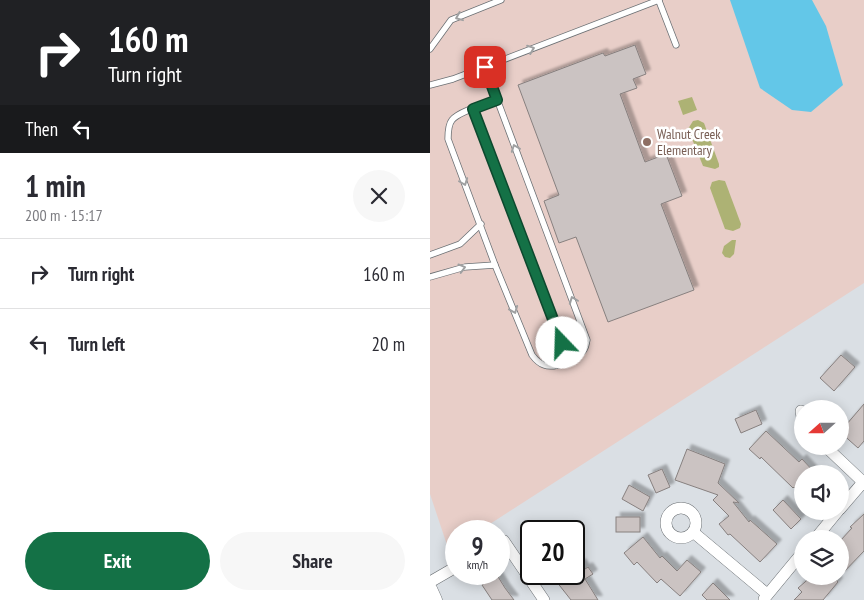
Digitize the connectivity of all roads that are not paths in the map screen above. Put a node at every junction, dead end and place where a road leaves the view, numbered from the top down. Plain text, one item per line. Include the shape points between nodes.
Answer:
1 (501, 0) edge
2 (659, 0) edge
3 (676, 46) dead end
4 (430, 49) edge
5 (485, 67) junction
6 (430, 85) edge
7 (497, 100) junction
8 (473, 109) junction
9 (481, 224) junction
10 (430, 255) edge
11 (495, 265) junction
12 (430, 277) edge
13 (568, 361) junction
14 (835, 455) edge
15 (864, 482) edge
16 (849, 499) edge
17 (831, 520) edge
18 (822, 530) edge
19 (693, 532) dead end
20 (510, 552) edge
21 (794, 563) edge
22 (445, 573) edge
23 (430, 582) edge
24 (430, 589) edge
25 (765, 597) edge
26 (435, 600) edge
27 (544, 600) edge

1 -> 4 lane via 451,20
2 - 3 lane
5 -> 2 lane
5 - 6 lane
5 - 7 lane
7 - 8 lane
13 -> 7 lane via 585,349 586,335
8 -> 9 lane via 452,120 448,139
8 - 13 lane
9 - 10 lane via 460,244
9 - 11 lane
12 -> 11 lane via 466,267
11 -> 13 lane via 532,355 546,366
14 - 15 street
15 - 16 street
17 - 18 street
19 - 25 street
20 - 27 street
21 - 25 street
22 - 23 street
24 - 26 street

